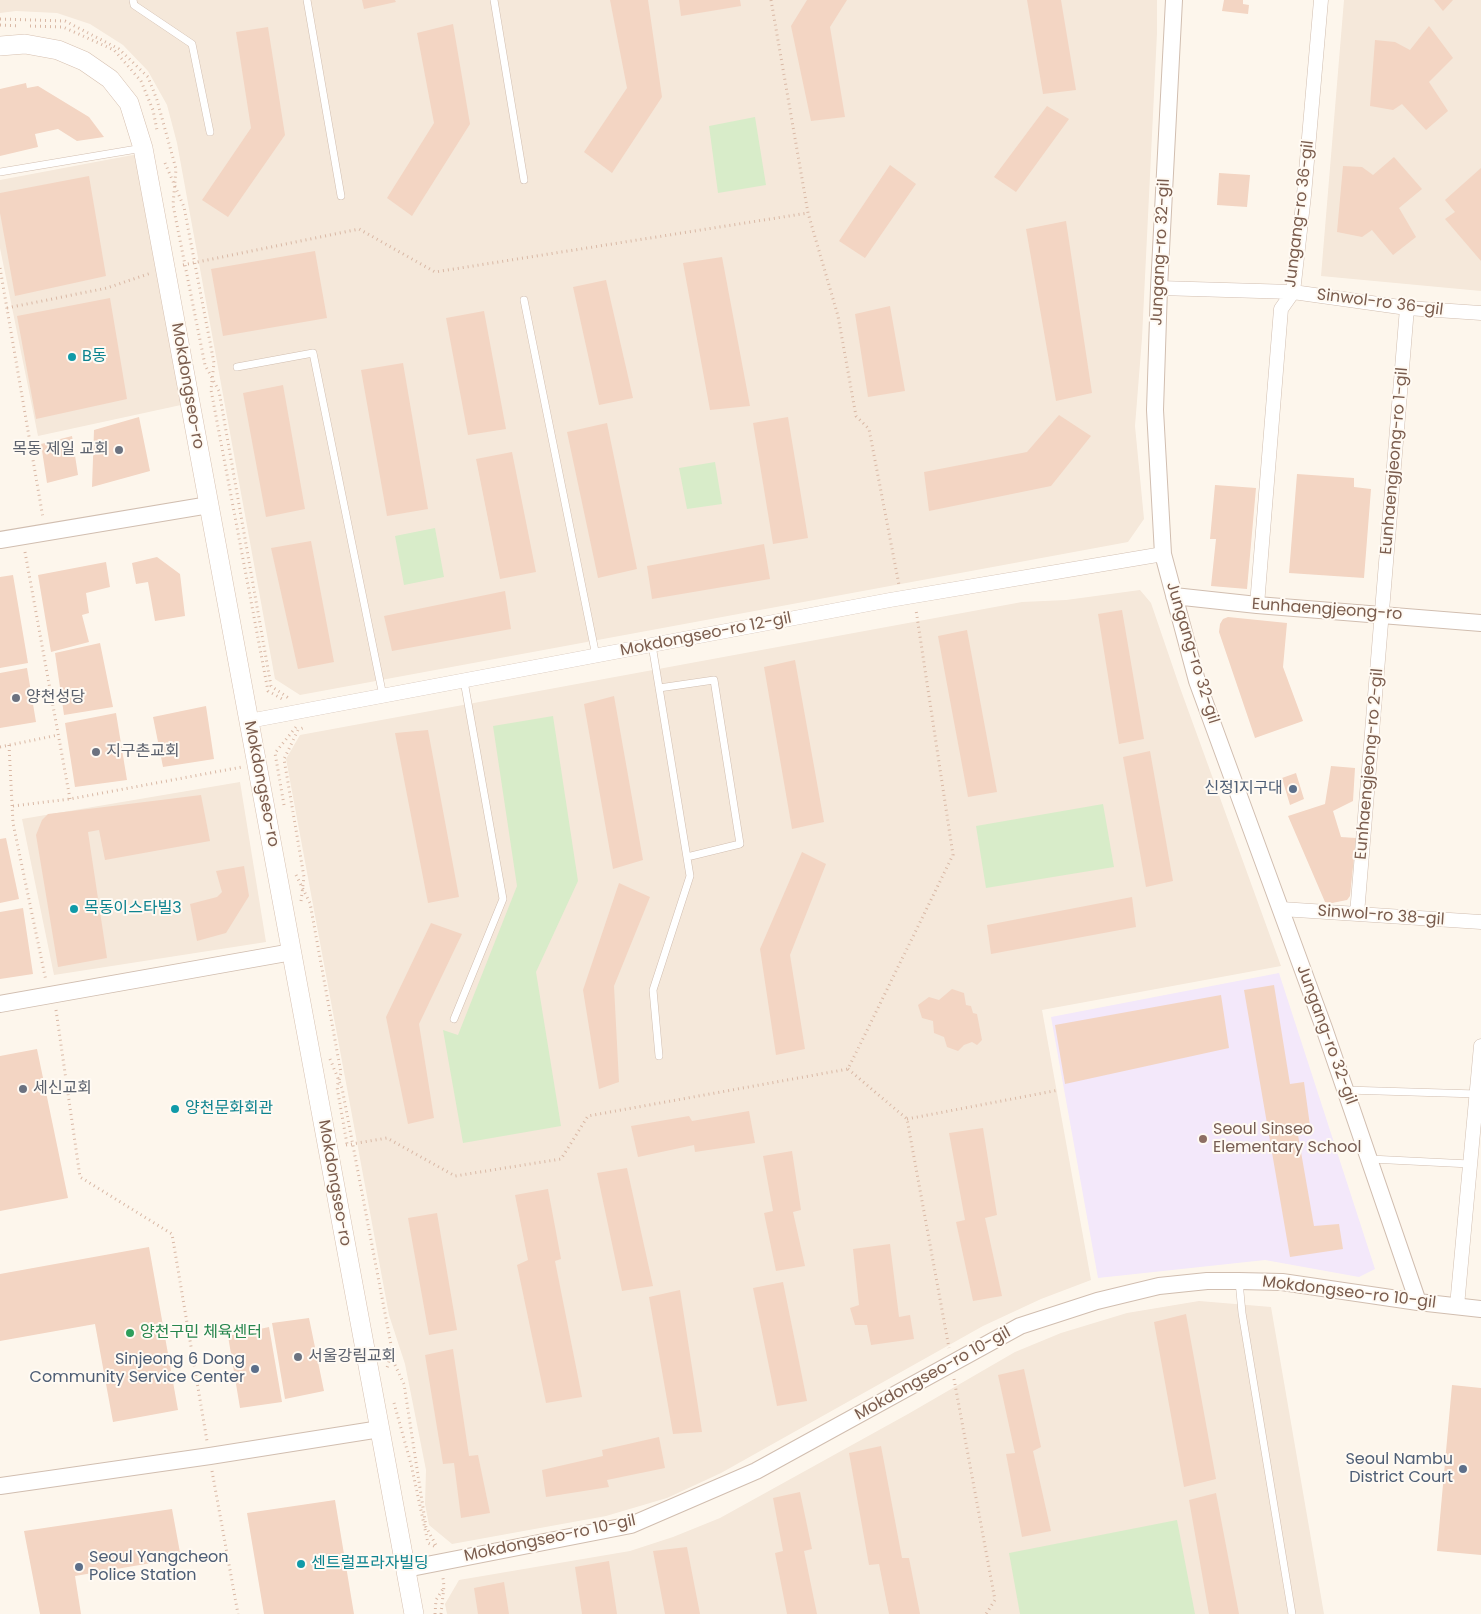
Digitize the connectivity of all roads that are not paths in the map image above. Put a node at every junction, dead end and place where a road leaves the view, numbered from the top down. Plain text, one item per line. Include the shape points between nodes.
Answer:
1 (133, 0) edge
2 (307, 0) edge
3 (494, 0) edge
4 (1174, 0) edge
5 (1321, 0) edge
6 (0, 46) edge
7 (210, 132) dead end
8 (143, 148) junction
9 (0, 172) edge
10 (524, 180) dead end
11 (341, 196) dead end
12 (1159, 288) junction
13 (1293, 292) junction
14 (524, 300) dead end
15 (1407, 308) junction
16 (1481, 314) edge
17 (237, 367) dead end
18 (209, 505) junction
19 (0, 540) edge
20 (1163, 554) junction
21 (1174, 596) junction
22 (1257, 605) junction
23 (1382, 614) junction
24 (1481, 623) edge
25 (652, 645) junction
26 (596, 656) junction
27 (464, 680) junction
28 (659, 688) junction
29 (383, 696) junction
30 (249, 721) junction
31 (687, 857) junction
32 (1280, 909) junction
33 (1357, 914) junction
34 (1481, 922) edge
35 (292, 952) junction
36 (0, 1004) edge
37 (454, 1019) dead end
38 (1481, 1046) edge
39 (659, 1056) dead end
40 (1346, 1090) junction
41 (1477, 1094) junction
42 (1369, 1158) junction
43 (1473, 1173) edge
44 (1239, 1281) junction
45 (1418, 1302) junction
46 (1457, 1306) junction
47 (1481, 1308) edge
48 (380, 1429) junction
49 (0, 1486) edge
50 (406, 1569) junction
51 (414, 1614) edge
52 (1292, 1614) edge

1 - 7 lane via 134,5 192,44
2 - 11 lane
3 - 10 lane
4 - 12 street, Jungang-ro 32-gil
5 - 13 street, Jungang-ro 36-gil
6 - 8 main road, Mokdongseo-ro via 25,44 58,50 84,61 110,79 129,103
8 - 9 lane
8 - 18 main road, Mokdongseo-ro
12 - 13 street, Sinwol-ro 36-gil
12 - 20 street, Jungang-ro 32-gil via 1155,410
13 - 15 street, Sinwol-ro 36-gil
13 - 22 street, Jungang-ro 36-gil via 1281,309
14 - 26 lane
15 - 16 street, Sinwol-ro 36-gil
15 - 23 street, Eunhaengjeong-ro 1-gil
17 - 29 lane via 313,353
18 - 19 street
18 - 30 main road, Mokdongseo-ro
20 - 21 street, Jungang-ro 32-gil
20 - 25 street, Mokdongseo-ro 12-gil
21 - 22 street, Eunhaengjeong-ro
21 - 32 street, Jungang-ro 32-gil via 1196,681
22 - 23 street, Eunhaengjeong-ro
23 - 24 street, Eunhaengjeong-ro
23 - 33 street, Eunhaengjeong-ro 2-gil
25 - 26 street, Mokdongseo-ro 12-gil
25 - 28 lane
26 - 27 street, Mokdongseo-ro 12-gil
27 - 29 street, Mokdongseo-ro 12-gil
27 - 37 lane via 503,899
28 - 31 lane
28 - 31 lane via 714,680 740,844
29 - 30 street, Mokdongseo-ro 12-gil
30 - 35 main road, Mokdongseo-ro
31 - 39 lane via 690,876 653,990
32 - 33 street, Sinwol-ro 38-gil
32 - 40 street, Jungang-ro 32-gil
33 - 34 street, Sinwol-ro 38-gil
35 - 36 street
35 - 48 main road, Mokdongseo-ro
38 - 41 street
40 - 41 lane
40 - 42 street, Jungang-ro 32-gil
41 - 43 street
42 - 43 lane
42 - 45 street, Jungang-ro 32-gil
43 - 46 street
44 - 45 street, Mokdongseo-ro 10-gil via 1282,1282
44 - 50 street, Mokdongseo-ro 10-gil via 1159,1286 1097,1301 1020,1326 756,1471 632,1525
44 - 52 lane
45 - 46 street, Mokdongseo-ro 10-gil
46 - 47 street, Mokdongseo-ro 10-gil
48 - 49 street
48 - 50 main road, Mokdongseo-ro
50 - 51 main road, Mokdongseo-ro

